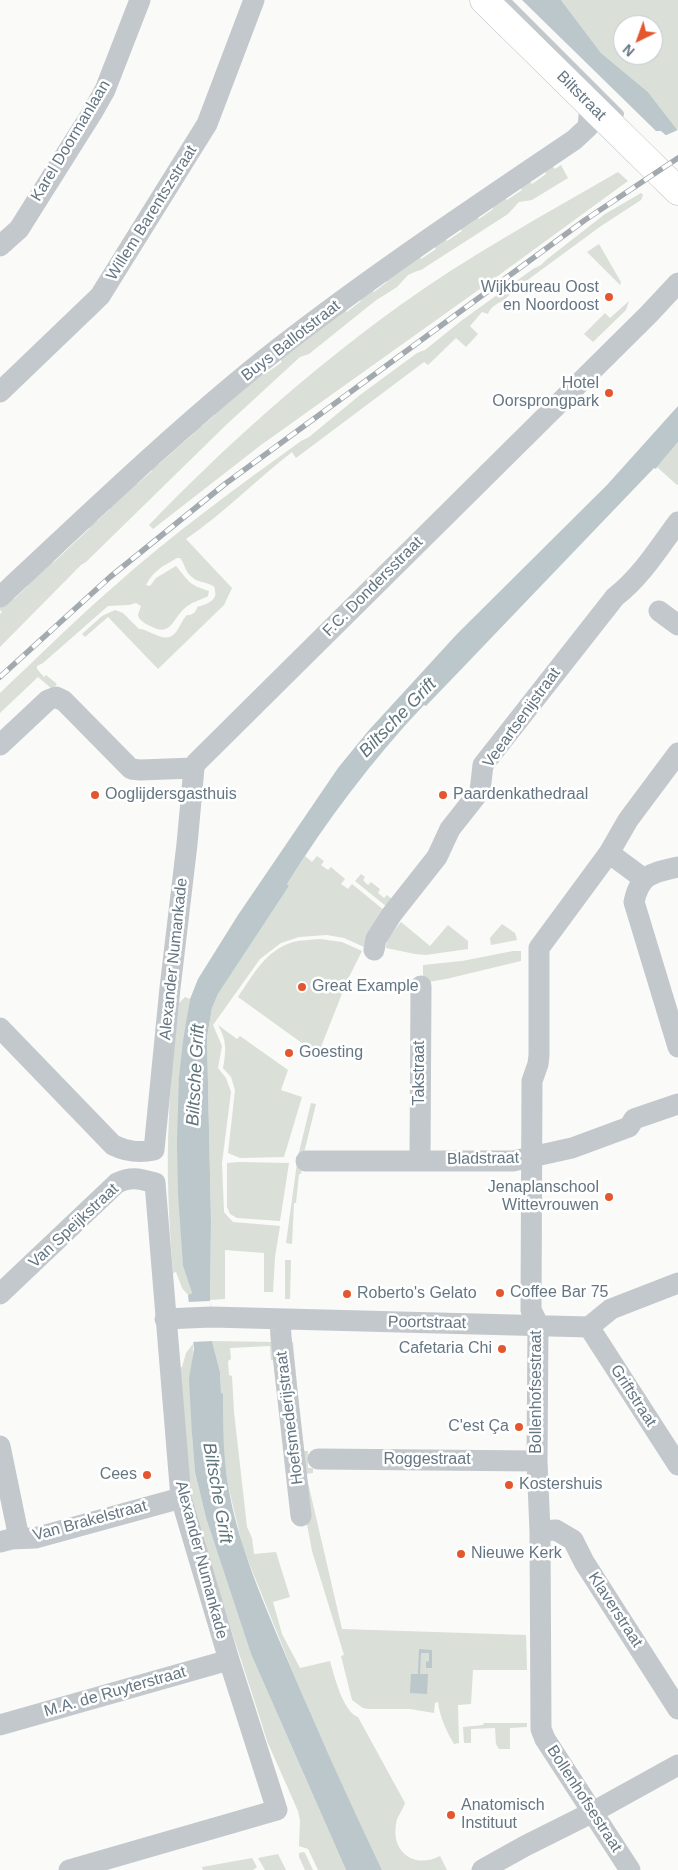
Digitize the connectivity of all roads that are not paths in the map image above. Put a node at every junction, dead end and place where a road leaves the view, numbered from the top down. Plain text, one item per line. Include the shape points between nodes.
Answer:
1 (140, 0) edge
2 (254, 0) edge
3 (484, 0) edge
4 (505, 0) edge
5 (590, 105) junction
6 (626, 120) dead end
7 (678, 192) edge
8 (0, 246) edge
9 (678, 283) edge
10 (0, 392) edge
11 (678, 522) edge
12 (0, 596) edge
13 (659, 611) dead end
14 (678, 625) edge
15 (0, 745) edge
16 (678, 753) edge
17 (194, 768) junction
18 (609, 853) junction
19 (678, 867) edge
20 (644, 879) junction
21 (374, 950) dead end
22 (421, 986) dead end
23 (0, 1028) edge
24 (678, 1047) edge
25 (678, 1104) edge
26 (531, 1158) junction
27 (420, 1160) junction
28 (306, 1161) dead end
29 (155, 1183) joint
30 (678, 1283) edge
31 (0, 1294) edge
32 (165, 1319) junction
33 (280, 1320) junction
34 (538, 1324) junction
35 (589, 1326) junction
36 (0, 1446) edge
37 (318, 1459) dead end
38 (537, 1462) junction
39 (678, 1465) edge
40 (181, 1498) junction
41 (301, 1516) dead end
42 (540, 1531) junction
43 (10, 1540) edge
44 (229, 1660) junction
45 (678, 1709) edge
46 (0, 1725) edge
47 (678, 1765) edge
48 (593, 1812) junction
49 (71, 1870) edge
50 (482, 1870) edge
51 (630, 1870) edge

1 - 8 street, Karel Doormanlaan via 105,90 92,113 19,229
2 - 10 street, Willem Barentszstraat via 207,124 100,296
3 - 5 street, Biltstraat
4 - 6 lane, Biltstraat
5 - 7 street, Biltstraat
5 - 12 street, Buys Ballotstraat via 588,127 574,140 385,268 266,359 203,410
9 - 17 street, F.C. Dondersstraat via 200,758
11 - 21 street, Veeartsenijstraat via 483,766 480,791 450,829 437,857 392,914 376,939
13 - 14 street
15 - 17 street via 48,700 56,697 64,701 131,769
16 - 18 street, Bollenhofsestraat via 628,820
17 - 23 street, Alexander Numankade via 154,1150 126,1151 113,1145
18 - 20 street
18 - 26 street, Bollenhofsestraat via 539,948 539,1055 532,1080
19 - 20 street via 651,873
20 - 24 street via 634,902
22 - 27 street, Takstraat
25 - 26 street, Bladstraat via 634,1119 629,1127
26 - 27 street, Bladstraat via 513,1161
26 - 34 street, Bollenhofsestraat via 531,1310
27 - 28 street, Bladstraat
29 - 31 street, Van Speijkstraat via 139,1178 128,1178 118,1183
29 - 32 street, Alexander Numankade
30 - 35 street via 611,1309
32 - 33 street, Poortstraat
32 - 40 street, Alexander Numankade
33 - 34 street, Poortstraat
33 - 41 street, Hoefsmederijstraat
34 - 35 street, Poortstraat
34 - 38 street, Bollenhofsestraat
35 - 39 street, Griftstraat
36 - 43 street
37 - 38 street, Roggestraat
38 - 42 street, Bollenhofsestraat
40 - 43 street, Van Brakelstraat via 35,1538
40 - 44 street, Alexander Numankade
42 - 45 street, Klaverstraat via 556,1530 573,1540
42 - 48 street, Bollenhofsestraat via 541,1729
44 - 46 street, M.A. de Ruyterstraat
44 - 49 street, Alexander Numankade via 277,1810
47 - 48 street
48 - 50 street
48 - 51 street, Bollenhofsestraat

